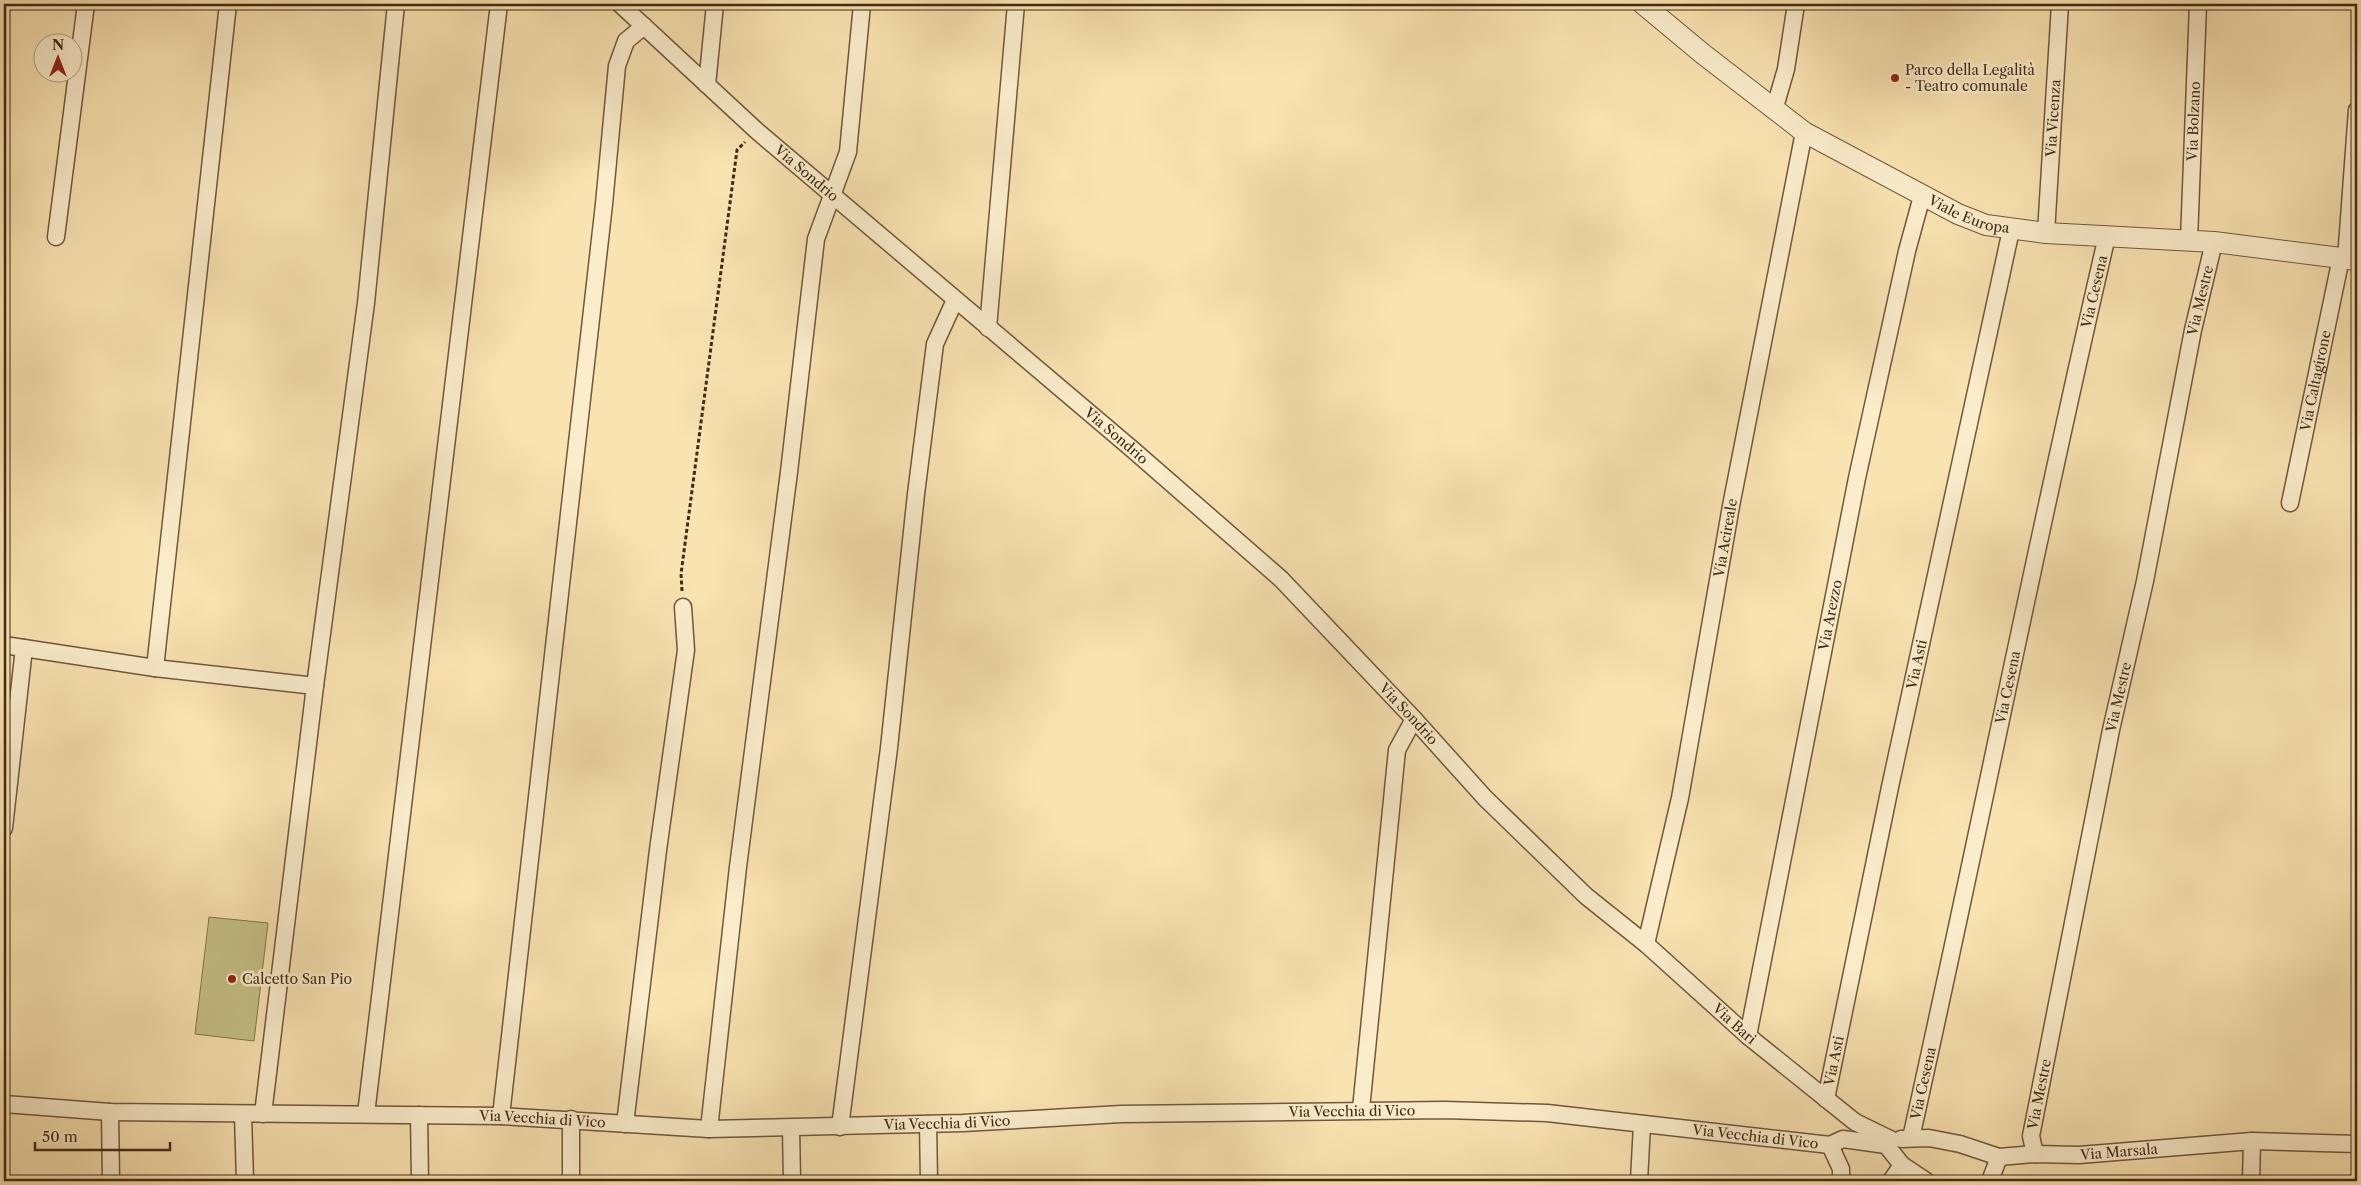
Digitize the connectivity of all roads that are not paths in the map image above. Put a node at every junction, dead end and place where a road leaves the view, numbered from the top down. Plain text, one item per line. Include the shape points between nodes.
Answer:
1 (86, 4) edge
2 (228, 4) edge
3 (396, 4) edge
4 (499, 4) edge
5 (620, 4) edge
6 (715, 4) edge
7 (862, 4) edge
8 (1016, 4) edge
9 (1643, 4) edge
10 (1796, 4) edge
11 (2060, 4) edge
12 (2198, 4) edge
13 (644, 26) junction
14 (707, 85) junction
15 (1775, 108) junction
16 (2357, 110) edge
17 (1804, 132) junction
18 (832, 194) junction
19 (1922, 196) junction
20 (2011, 230) junction
21 (2046, 234) junction
22 (2107, 236) junction
23 (56, 237) dead end
24 (2189, 240) junction
25 (2214, 242) junction
26 (2348, 259) edge
27 (955, 300) junction
28 (988, 328) junction
29 (2290, 503) dead end
30 (683, 607) road end
31 (4, 645) edge
32 (24, 648) junction
33 (155, 668) junction
34 (315, 686) junction
35 (1414, 719) junction
36 (4, 828) edge
37 (1586, 896) joint
38 (1646, 944) junction
39 (1748, 1036) junction
40 (1826, 1099) junction
41 (4, 1104) edge
42 (1361, 1109) junction
43 (110, 1112) junction
44 (243, 1114) junction
45 (264, 1114) junction
46 (366, 1114) junction
47 (419, 1115) junction
48 (501, 1116) junction
49 (571, 1119) junction
50 (625, 1124) junction
51 (928, 1124) junction
52 (1642, 1124) junction
53 (840, 1127) junction
54 (791, 1128) junction
55 (709, 1130) junction
56 (1911, 1138) junction
57 (2252, 1140) junction
58 (1889, 1142) junction
59 (2357, 1144) edge
60 (1830, 1145) junction
61 (2035, 1154) junction
62 (1999, 1157) junction
63 (1902, 1165) junction
64 (111, 1181) edge
65 (244, 1181) edge
66 (420, 1181) edge
67 (572, 1181) edge
68 (792, 1181) edge
69 (929, 1181) edge
70 (1639, 1181) edge
71 (1841, 1181) edge
72 (1891, 1181) edge
73 (1926, 1181) edge
74 (1990, 1181) edge
75 (2251, 1181) edge

1 - 23 street
2 - 33 street
3 - 34 street via 366,303
4 - 46 street
5 - 13 street, Via Sondrio
6 - 14 street
7 - 18 street via 848,152
8 - 28 street
9 - 15 street, Viale Europa
10 - 15 street via 1786,69
11 - 21 street, Via Vicenza
12 - 24 street, Via Bolzano
13 - 14 street, Via Sondrio
13 - 48 street via 626,41 616,66 604,204
14 - 18 street, Via Sondrio
15 - 17 street, Viale Europa
16 - 26 street, Via Caltagirone
17 - 19 street, Viale Europa
17 - 38 street, Via Acireale via 1730,506 1680,798
18 - 27 street, Via Sondrio
18 - 55 street via 816,240 738,867
19 - 20 street, Viale Europa via 1986,225
19 - 39 street, Via Arezzo via 1857,478
20 - 21 street, Viale Europa
20 - 40 street, Via Asti
21 - 22 street, Viale Europa
22 - 24 street, Viale Europa
22 - 56 street, Via Cesena via 2063,425 1967,888
24 - 25 street, Viale Europa
25 - 26 street, Viale Europa
25 - 61 street, Via Mestre via 2111,730 2031,1136
26 - 29 street, Via Caltagirone
27 - 28 street, Via Sondrio
27 - 53 street via 935,344 889,748
28 - 35 street, Via Sondrio via 1281,579
30 - 50 street via 686,650
31 - 32 street
32 - 33 street
32 - 36 street
33 - 34 street
34 - 45 street
35 - 37 street, Via Sondrio via 1485,798
35 - 42 street via 1397,750
37 - 38 street, Via Bari
38 - 39 street, Via Bari
39 - 40 street, Via Bari
40 - 58 street, Via Bari via 1855,1122
41 - 43 street, Via Vecchia di Vico
42 - 51 street, Via Vecchia di Vico via 1121,1114
42 - 52 street, Via Vecchia di Vico via 1547,1113
43 - 44 street, Via Vecchia di Vico
43 - 64 street
44 - 45 street, Via Vecchia di Vico
44 - 65 street
45 - 46 street, Via Vecchia di Vico
46 - 47 street, Via Vecchia di Vico
47 - 48 street, Via Vecchia di Vico
47 - 66 street
48 - 49 street, Via Vecchia di Vico
49 - 50 street, Via Vecchia di Vico
49 - 67 street
50 - 55 street, Via Vecchia di Vico
51 - 53 street, Via Vecchia di Vico
51 - 69 street
52 - 60 street, Via Vecchia di Vico
52 - 70 street
53 - 54 street, Via Vecchia di Vico
54 - 55 street, Via Vecchia di Vico
54 - 68 street
56 - 58 street, Via Marsala
56 - 62 street, Via Marsala via 1960,1144
57 - 59 street, Via Marsala
57 - 61 street, Via Marsala via 2079,1155
57 - 75 street
58 - 60 street, Via Vecchia di Vico via 1843,1139
58 - 63 street, Via Bari
60 - 71 street via 1841,1169
61 - 62 street, Via Marsala
62 - 74 street
63 - 72 street
63 - 73 street, Via Bari

